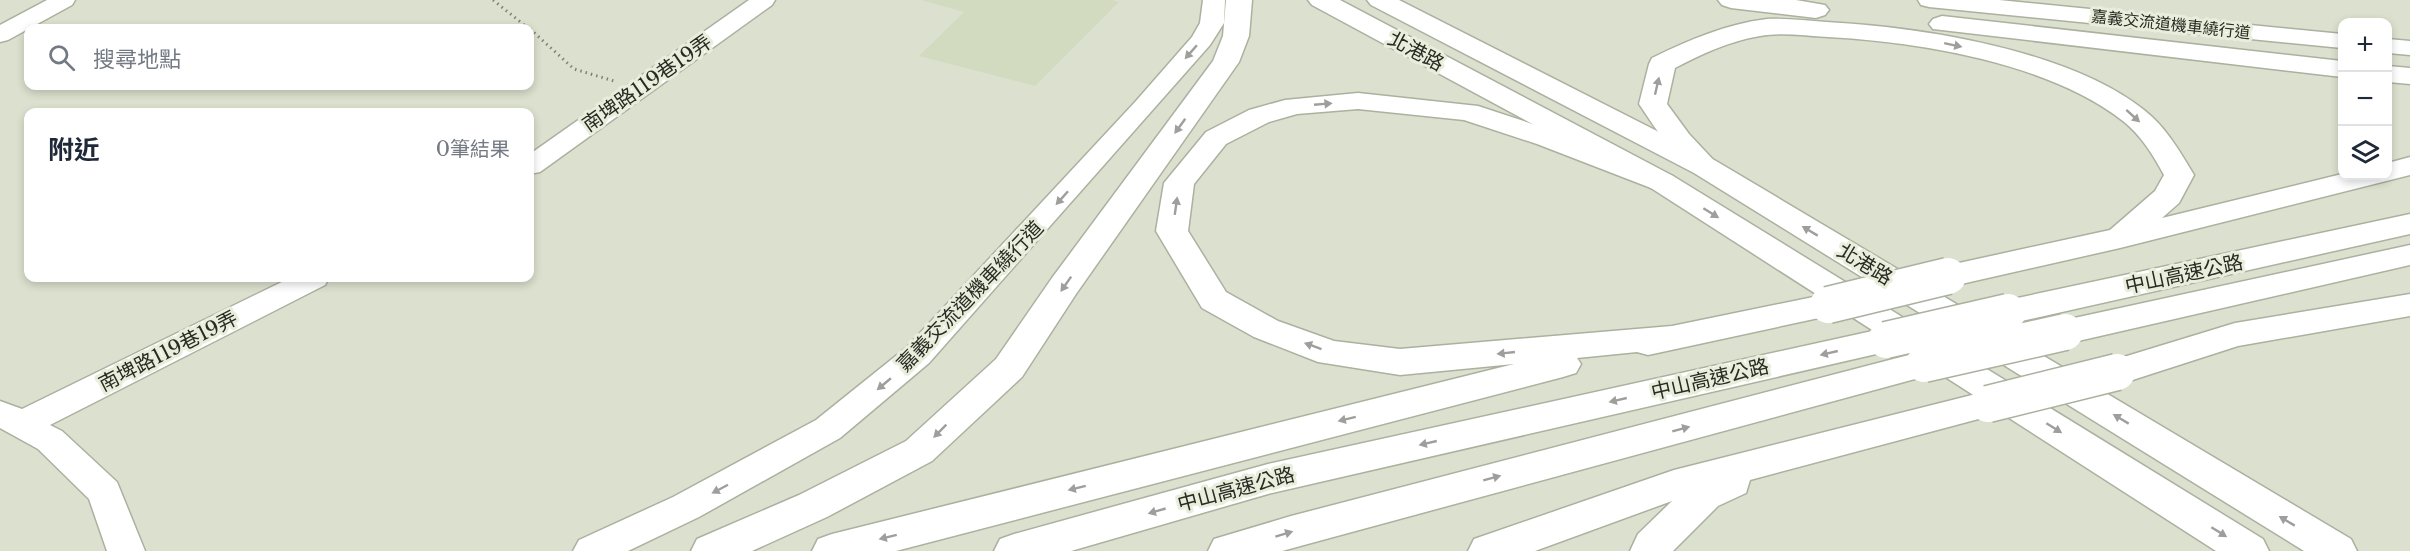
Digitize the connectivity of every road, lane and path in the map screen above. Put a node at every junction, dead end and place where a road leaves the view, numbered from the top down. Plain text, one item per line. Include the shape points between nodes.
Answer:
1 (36, 0) edge
2 (64, 0) edge
3 (493, 0) edge
4 (764, 0) edge
5 (1214, 0) edge
6 (1239, 0) edge
7 (1321, 0) edge
8 (1380, 0) edge
9 (1731, 0) edge
10 (1929, 0) edge
11 (0, 20) edge
12 (523, 24) edge
13 (534, 33) edge
14 (0, 35) edge
15 (2338, 41) edge
16 (2392, 46) edge
17 (2410, 48) edge
18 (2338, 68) edge
19 (2392, 74) edge
20 (2410, 76) edge
21 (638, 89) junction
22 (534, 163) edge
23 (2410, 166) edge
24 (1705, 167) junction
25 (2392, 171) edge
26 (2357, 180) edge
27 (1662, 182) junction
28 (2410, 224) edge
29 (2120, 238) junction
30 (2410, 255) edge
31 (305, 282) edge
32 (2410, 305) edge
33 (2410, 321) edge
34 (2235, 336) junction
35 (1669, 338) junction
36 (11, 419) edge
37 (1799, 451) junction
38 (126, 551) edge
39 (592, 551) edge
40 (711, 551) edge
41 (832, 551) edge
42 (1014, 551) edge
43 (1228, 551) edge
44 (1488, 551) edge
45 (1650, 551) edge
46 (2248, 551) edge
47 (2337, 551) edge

1 - 11 street
2 - 14 street
3 - 12 path
4 - 21 street, 南埤路119巷19弄
5 -> 39 street, 嘉義交流道機車繞行道 via 1212,23 1202,40 918,355 828,429 686,507
6 -> 40 main road via 1236,36 1226,62 1009,368 919,451 813,506
7 - 27 main road, 北港路
8 - 24 main road, 北港路
9 - 18 main road
10 - 15 street, 嘉義交流道機車繞行道
13 - 21 path via 574,69
16 - 17 street
19 - 20 main road
21 - 22 street, 南埤路119巷19弄
23 - 25 main road
24 -> 29 main road via 1653,104 1662,64 1712,39 1762,28 1905,35 2025,64 2071,81 2126,109 2159,140 2179,174 2168,196
47 -> 24 main road, 北港路
26 - 29 main road
35 -> 27 main road via 1400,362 1330,353 1266,329 1214,300 1172,231 1179,183 1216,138 1259,116 1295,106 1358,101 1468,112
27 -> 46 main road, 北港路
28 -> 42 main road, 中山高速公路, bridge via 1268,479
29 - 35 main road, bridge
43 -> 30 main road, 中山高速公路, bridge via 1924,364
31 - 36 street, 南埤路119巷19弄
32 - 34 main road
33 - 34 main road
34 - 37 main road, bridge via 2117,372
35 -> 41 main road
36 - 38 street via 50,440 104,492
37 - 44 main road via 1674,485
37 - 45 main road via 1704,495

